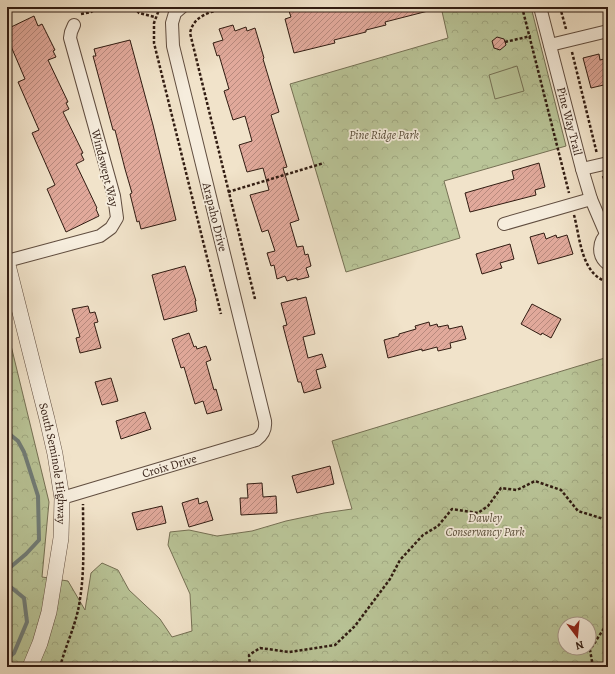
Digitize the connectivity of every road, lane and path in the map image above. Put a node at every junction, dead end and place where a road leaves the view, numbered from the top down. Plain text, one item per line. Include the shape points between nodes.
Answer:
1 (100, 7) edge
2 (134, 7) edge
3 (160, 7) edge
4 (228, 7) edge
5 (522, 7) edge
6 (540, 7) edge
7 (560, 7) edge
8 (179, 10) edge
9 (155, 17) junction
10 (74, 25) joint
11 (608, 31) edge
12 (547, 32) junction
13 (530, 36) junction
14 (569, 41) junction
15 (505, 42) dead end
16 (550, 45) junction
17 (324, 163) dead end
18 (604, 164) edge
19 (582, 169) junction
20 (608, 188) edge
21 (228, 192) junction
22 (591, 198) junction
23 (572, 204) junction
24 (504, 224) dead end
25 (607, 233) edge
26 (7, 261) edge
27 (608, 264) edge
28 (608, 282) edge
29 (255, 299) dead end
30 (221, 314) dead end
31 (265, 421) joint
32 (608, 436) edge
33 (608, 447) edge
34 (83, 492) junction
35 (62, 498) junction
36 (608, 521) edge
37 (608, 622) edge
38 (30, 667) edge
39 (60, 667) edge
40 (250, 667) edge
41 (593, 667) edge

1 - 10 path via 79,14
2 - 9 path via 139,13
3 - 9 path
4 - 21 path via 201,15 191,27 190,33
5 - 13 path
6 - 12 street, Pine Way Trail
7 - 14 path
8 - 31 street, Arapaho Drive via 171,30 174,46
9 - 30 path via 154,43
10 - 26 street, Windswept Way via 70,38 114,196 117,218 111,228 100,236
11 - 14 street
12 - 13 path
12 - 16 street, Pine Way Trail
13 - 15 path
13 - 23 path
14 - 16 street
14 - 18 path
16 - 19 street, Pine Way Trail
17 - 21 path
18 - 19 street
18 - 20 path
19 - 22 street, Pine Way Trail
21 - 29 path
22 - 23 street
22 - 25 street, Pine Way Trail
23 - 24 street
23 - 28 path via 588,267
25 - 27 street, Pine Way Trail via 602,238 600,251
26 - 35 street, South Seminole Highway via 47,419
31 - 34 street, Croix Drive via 266,427 256,440
32 - 33 path
34 - 35 street, Croix Drive
34 - 39 path via 83,577 76,621
35 - 38 street, South Seminole Highway via 61,538 49,612
36 - 40 path via 578,511 561,490 535,481 517,490 501,488 488,506 478,513 452,509 438,526 423,535 400,560 390,579 355,626 335,645 289,652 260,648 249,656
37 - 41 path via 590,650

